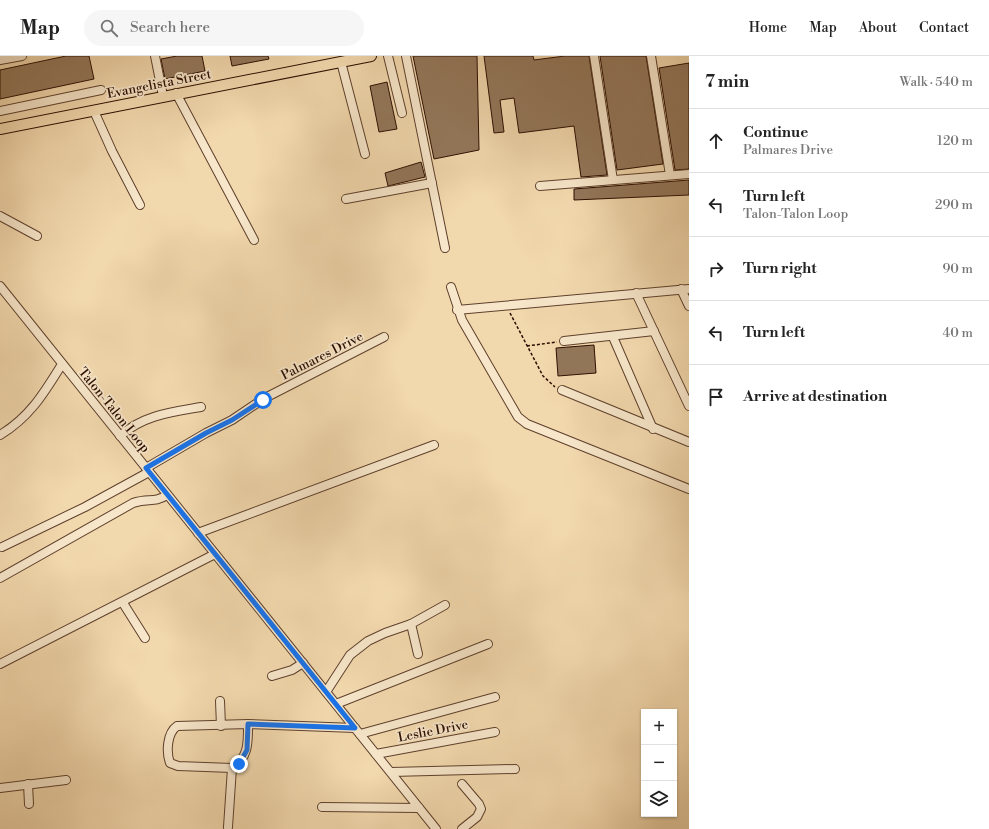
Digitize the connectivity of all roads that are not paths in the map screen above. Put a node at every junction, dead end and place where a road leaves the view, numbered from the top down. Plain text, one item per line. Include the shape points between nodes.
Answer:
1 (22, 56) edge
2 (155, 56) edge
3 (370, 56) edge
4 (388, 56) edge
5 (406, 56) edge
6 (594, 56) edge
7 (651, 56) edge
8 (0, 60) edge
9 (344, 60) edge
10 (101, 90) dead end
11 (176, 93) junction
12 (163, 96) junction
13 (0, 111) edge
14 (94, 111) junction
15 (402, 113) dead end
16 (0, 129) edge
17 (365, 154) dead end
18 (689, 174) edge
19 (670, 175) junction
20 (613, 180) junction
21 (432, 183) junction
22 (540, 186) dead end
23 (346, 199) dead end
24 (140, 205) dead end
25 (0, 216) edge
26 (37, 236) dead end
27 (254, 240) dead end
28 (445, 248) dead end
29 (0, 286) edge
30 (451, 288) dead end
31 (685, 289) edge
32 (636, 293) junction
33 (689, 306) edge
34 (457, 310) junction
35 (654, 331) junction
36 (384, 337) dead end
37 (612, 337) junction
38 (564, 342) road end
39 (62, 364) junction
40 (562, 390) road end
41 (689, 406) edge
42 (201, 407) dead end
43 (653, 428) junction
44 (0, 435) edge
45 (120, 436) junction
46 (689, 442) edge
47 (434, 445) dead end
48 (148, 470) junction
49 (689, 489) edge
50 (167, 495) junction
51 (198, 533) junction
52 (2, 547) dead end
53 (215, 554) junction
54 (0, 578) edge
55 (123, 603) junction
56 (445, 605) dead end
57 (411, 624) junction
58 (145, 638) dead end
59 (488, 644) dead end
60 (418, 654) dead end
61 (303, 663) junction
62 (0, 664) edge
63 (272, 676) dead end
64 (326, 692) junction
65 (495, 697) dead end
66 (220, 701) dead end
67 (336, 704) junction
68 (248, 724) junction
69 (221, 726) junction
70 (358, 731) junction
71 (495, 732) dead end
72 (376, 754) junction
73 (232, 768) junction
74 (515, 769) dead end
75 (391, 772) junction
76 (66, 780) dead end
77 (28, 784) junction
78 (462, 784) dead end
79 (0, 788) edge
80 (29, 804) dead end
81 (322, 807) dead end
82 (419, 808) junction
83 (228, 827) dead end
84 (436, 829) edge
85 (462, 829) edge

1 - 8 street
2 - 12 street
3 - 9 main road, Evangelista Street
4 - 15 street
5 - 21 street
6 - 20 street
7 - 19 street
9 - 11 main road, Evangelista Street
9 - 17 street
10 - 13 street
11 - 12 main road, Evangelista Street
11 - 27 street
12 - 14 main road, Evangelista Street
14 - 16 main road, Evangelista Street
14 - 24 street
18 - 19 street
19 - 20 street
20 - 22 street
21 - 23 street
21 - 28 street
25 - 26 street
29 - 39 street, Talon-Talon Loop
30 - 34 street
31 - 32 street
31 - 33 street
32 - 34 street
32 - 35 street
34 - 49 street via 518,417 527,424
35 - 37 street
35 - 41 street
36 - 48 street, Palmares Drive via 263,400
37 - 38 street
37 - 43 street
39 - 44 street via 30,412 16,426
39 - 45 street, Talon-Talon Loop
40 - 43 street
42 - 45 street via 176,410 147,418
43 - 46 street
45 - 48 street, Talon-Talon Loop
47 - 51 street
48 - 50 street, Talon-Talon Loop
48 - 52 street, Palmares Drive via 85,507
50 - 51 street, Talon-Talon Loop
50 - 54 street via 157,501 146,499 133,503
51 - 53 street, Talon-Talon Loop
53 - 55 street
53 - 61 street, Talon-Talon Loop
55 - 58 street
55 - 62 street
56 - 57 street
57 - 60 street
57 - 64 street via 368,641 350,655
59 - 67 street
61 - 63 street via 292,670
61 - 64 street, Talon-Talon Loop
64 - 67 street, Talon-Talon Loop
65 - 70 street
66 - 69 street
67 - 70 street, Talon-Talon Loop
68 - 69 street
68 - 70 street
68 - 73 street via 247,750 239,764
69 - 73 street via 175,727 168,744 169,759 173,766
70 - 72 street, Talon-Talon Loop
71 - 72 street, Leslie Drive
72 - 75 street, Talon-Talon Loop
73 - 83 street
74 - 75 street
75 - 82 street, Talon-Talon Loop
76 - 77 street
77 - 79 street
77 - 80 street
78 - 85 street via 479,804 480,809 477,817
81 - 82 street
82 - 84 street, Talon-Talon Loop

